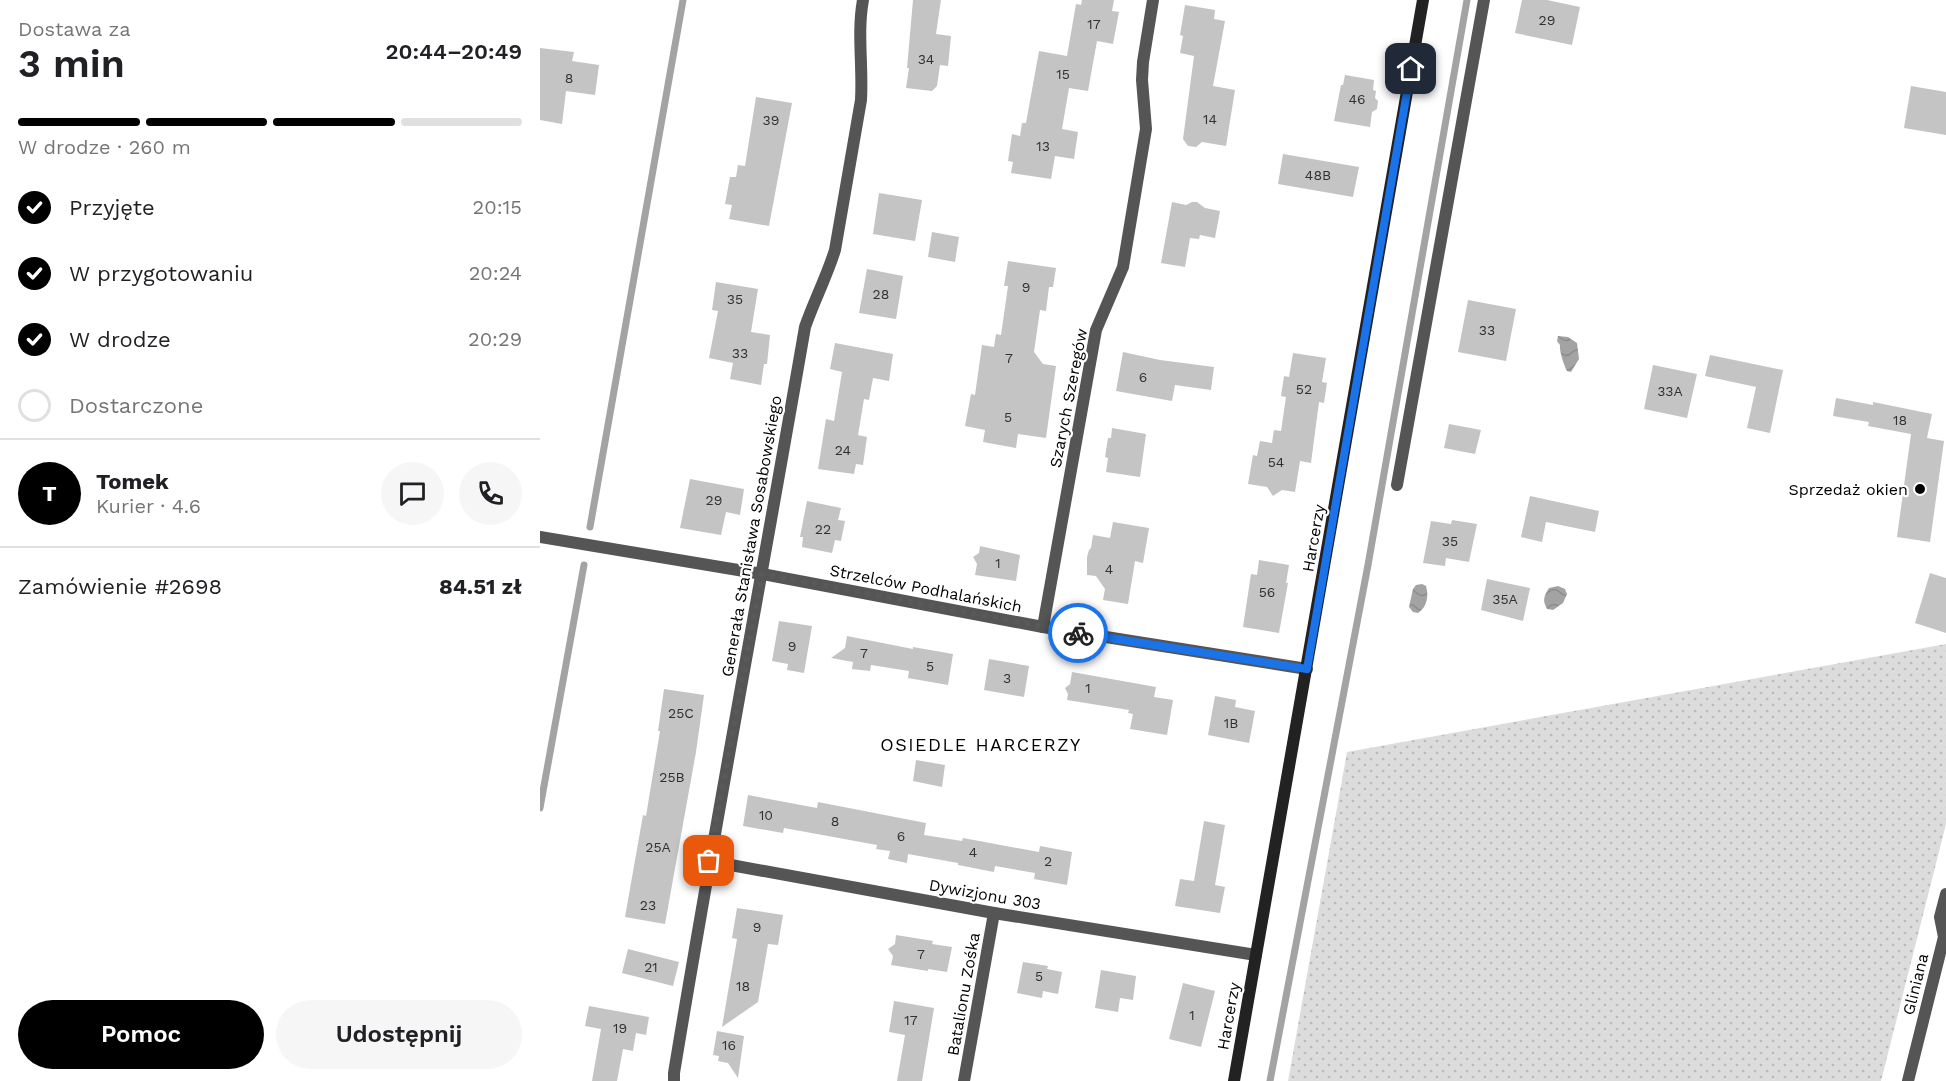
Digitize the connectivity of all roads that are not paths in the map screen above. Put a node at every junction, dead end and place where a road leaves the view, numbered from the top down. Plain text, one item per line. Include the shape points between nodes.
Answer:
1 (862, 0) edge
2 (1153, 0) edge
3 (1423, 0) edge
4 (1484, 0) edge
5 (1397, 485) dead end
6 (540, 537) edge
7 (762, 574) junction
8 (1043, 627) junction
9 (1307, 669) junction
10 (709, 861) junction
11 (1946, 894) edge
12 (994, 913) junction
13 (1945, 937) edge
14 (1256, 955) junction
15 (674, 1081) edge
16 (964, 1081) edge
17 (1234, 1081) edge
18 (1908, 1081) edge

1 - 7 street, Generała Stanisława Sosabowskiego via 861,100 835,250 805,327
2 - 8 street, Szarych Szeregów via 1142,80 1146,129 1123,267 1096,330
3 - 9 street, Harcerzy
4 - 5 street
6 - 7 street, Strzelców Podhalańskich
7 - 8 street, Strzelców Podhalańskich
7 - 10 street, Generała Stanisława Sosabowskiego
8 - 9 street, Strzelców Podhalańskich
9 - 14 street, Harcerzy
10 - 12 street, Dywizjonu 303
10 - 15 street, Generała Stanisława Sosabowskiego
11 - 13 street, Gliniana via 1940,917
12 - 14 street, Dywizjonu 303
12 - 16 street, Batalionu Zośka
13 - 18 street, Gliniana
14 - 17 street, Harcerzy

